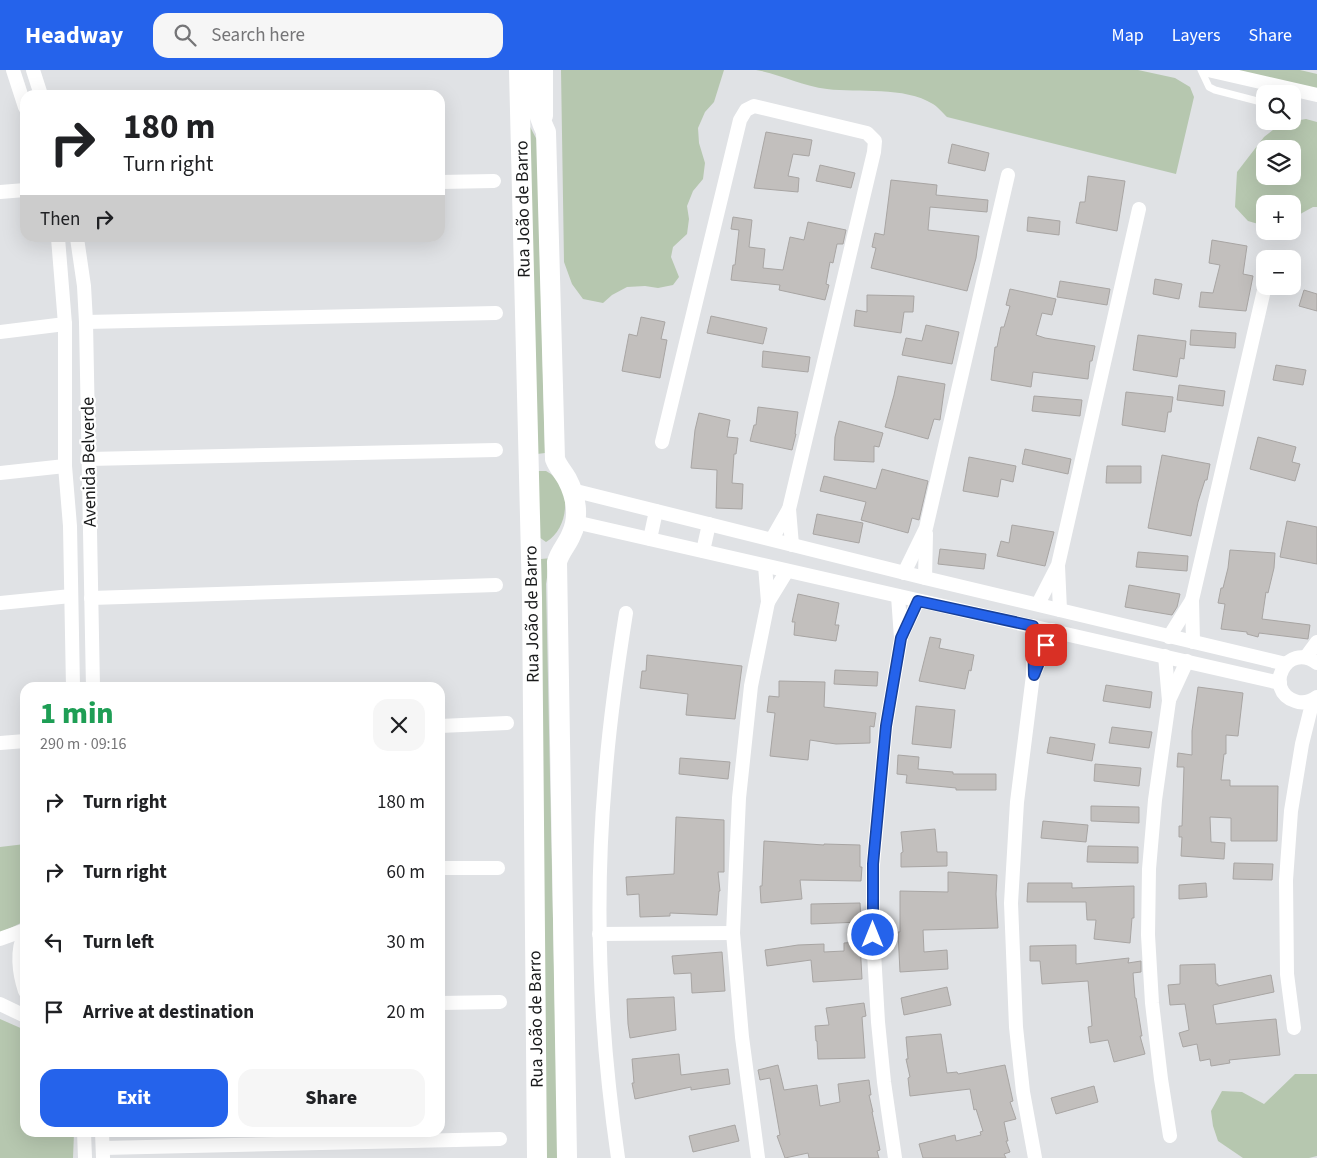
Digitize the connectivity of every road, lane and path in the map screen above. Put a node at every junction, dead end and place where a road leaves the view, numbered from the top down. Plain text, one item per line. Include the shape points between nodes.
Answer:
1 (13, 70) edge
2 (34, 70) edge
3 (519, 70) edge
4 (535, 70) edge
5 (546, 70) edge
6 (1201, 70) edge
7 (1208, 70) edge
8 (1267, 85) edge
9 (40, 90) edge
10 (20, 92) edge
11 (1301, 93) edge
12 (1317, 95) edge
13 (1256, 101) edge
14 (546, 132) junction
15 (1008, 176) dead end
16 (494, 180) dead end
17 (445, 182) edge
18 (20, 190) edge
19 (0, 192) edge
20 (1139, 210) dead end
21 (59, 242) edge
22 (64, 242) edge
23 (76, 242) edge
24 (78, 242) edge
25 (61, 260) junction
26 (84, 286) junction
27 (1263, 295) edge
28 (496, 313) dead end
29 (86, 322) junction
30 (65, 324) junction
31 (0, 332) edge
32 (662, 442) dead end
33 (496, 450) dead end
34 (89, 459) junction
35 (65, 466) junction
36 (558, 468) junction
37 (529, 470) junction
38 (0, 473) edge
39 (67, 489) junction
40 (572, 490) junction
41 (89, 509) junction
42 (789, 509) junction
43 (656, 511) junction
44 (576, 522) junction
45 (709, 524) junction
46 (70, 526) junction
47 (926, 528) junction
48 (650, 539) junction
49 (772, 539) junction
50 (792, 544) junction
51 (531, 546) junction
52 (564, 547) junction
53 (703, 551) junction
54 (90, 556) junction
55 (1058, 564) junction
56 (765, 566) junction
57 (787, 571) junction
58 (904, 573) junction
59 (925, 578) junction
60 (496, 586) dead end
61 (982, 590) junction
62 (71, 596) junction
63 (898, 596) junction
64 (91, 598) junction
65 (1192, 600) junction
66 (918, 601) junction
67 (768, 602) junction
68 (0, 603) edge
69 (1038, 604) junction
70 (1060, 610) junction
71 (626, 613) dead end
72 (977, 614) junction
73 (1033, 626) junction
74 (1052, 630) junction
75 (1169, 637) junction
76 (901, 638) junction
77 (1193, 642) junction
78 (1317, 642) edge
79 (1165, 656) junction
80 (1311, 660) edge
81 (1187, 662) junction
82 (1286, 664) junction
83 (1034, 675) junction
84 (73, 682) edge
85 (93, 682) edge
86 (1280, 683) junction
87 (1310, 700) edge
88 (1169, 701) junction
89 (507, 723) dead end
90 (445, 726) edge
91 (20, 741) edge
92 (0, 743) edge
93 (445, 868) edge
94 (498, 868) dead end
95 (733, 933) junction
96 (20, 934) edge
97 (599, 934) junction
98 (0, 940) edge
99 (500, 1002) dead end
100 (445, 1003) edge
101 (0, 1004) edge
102 (20, 1014) edge
103 (1294, 1028) dead end
104 (1170, 1136) dead end
105 (84, 1137) edge
106 (102, 1137) edge
107 (500, 1139) dead end
108 (103, 1153) edge
109 (86, 1158) edge
110 (537, 1158) edge
111 (567, 1158) edge
112 (618, 1158) edge
113 (758, 1158) edge
114 (895, 1158) edge
115 (1035, 1158) edge

1 - 10 street
2 - 9 street
3 - 37 street, Rua João de Barro
4 - 14 street, Rua João de Barro via 538,116
5 - 14 street, Rua João de Barro
6 - 13 lane via 1209,87
7 - 8 street
11 - 12 street
14 - 36 street, Rua João de Barro via 555,459
15 - 47 street
16 - 17 street
18 - 19 street
20 - 55 street
21 - 25 street, Avenida Belverde
22 - 23 street via 70,246
24 - 26 street, Avenida Belverde
25 - 26 street via 75,271
25 - 30 street, Avenida Belverde
26 - 29 street, Avenida Belverde
27 - 65 street
28 - 29 street
29 - 34 street, Avenida Belverde
30 - 31 street
30 - 35 street, Avenida Belverde
32 - 42 street via 740,120 746,110 754,106 868,133 875,141 874,152
33 - 34 street
34 - 41 street, Avenida Belverde
35 - 38 street
35 - 39 street, Avenida Belverde
36 - 37 street via 544,463
36 - 40 street, Rua João de Barro
37 - 51 street, Rua João de Barro
39 - 41 street via 74,508 79,512
39 - 46 street, Avenida Belverde
40 - 43 street
40 - 44 street, Rua João de Barro
41 - 54 street, Avenida Belverde
42 - 49 street
42 - 50 street
43 - 45 street
43 - 48 street
44 - 48 street
44 - 52 street, Rua João de Barro
45 - 49 street
45 - 53 street
46 - 54 street via 83,537
46 - 62 street, Avenida Belverde
47 - 58 street
47 - 59 street
48 - 53 street
49 - 50 street
50 - 58 street
51 - 52 street via 544,552
51 - 110 street, Rua João de Barro
52 - 111 street, Rua João de Barro via 557,562
53 - 56 street
54 - 64 street, Avenida Belverde
55 - 69 street
55 - 70 street
56 - 57 street
56 - 67 street
57 - 63 street
57 - 67 street
58 - 59 street
59 - 61 street
60 - 64 street
61 - 69 street
61 - 72 street
62 - 68 street
62 - 84 street, Avenida Belverde
63 - 66 street
63 - 76 street
64 - 85 street, Avenida Belverde
65 - 75 street
65 - 77 street
66 - 72 street
66 - 76 street
67 - 95 street via 751,686 739,798
69 - 70 street
70 - 75 street
71 - 97 street via 604,783
72 - 73 street
73 - 74 street
73 - 83 street
74 - 79 street
74 - 83 street
75 - 77 street
76 - 114 street via 886,726 873,864 878,1022
77 - 82 street
78 - 80 street
79 - 81 street
79 - 88 street
80 - 82 street via 1295,658
81 - 86 street
81 - 88 street
82 - 86 street
83 - 115 street via 1017,802 1011,903 1016,1027
86 - 87 street via 1292,701
87 - 103 street via 1291,811 1286,880 1287,974
88 - 104 street via 1155,800 1148,935 1160,1079
89 - 90 street
91 - 92 street
93 - 94 street
95 - 97 street
95 - 113 street via 742,1037
96 - 98 street
97 - 112 street via 602,1017
99 - 100 street
101 - 102 street
105 - 109 street
106 - 108 street
107 - 108 street

